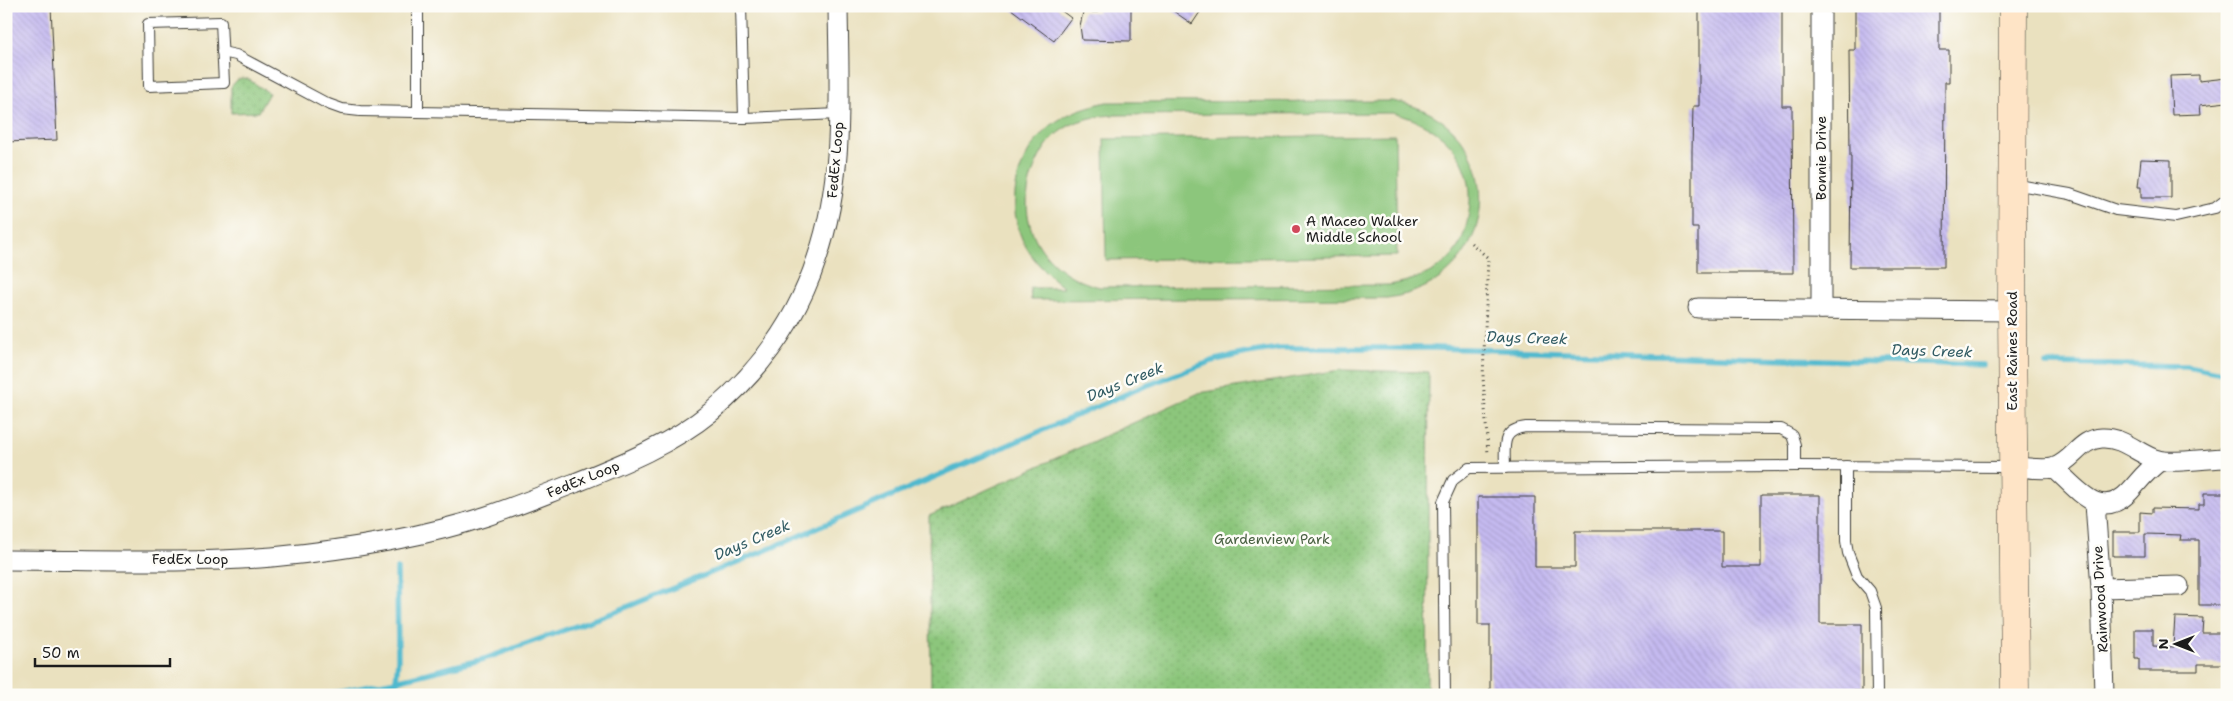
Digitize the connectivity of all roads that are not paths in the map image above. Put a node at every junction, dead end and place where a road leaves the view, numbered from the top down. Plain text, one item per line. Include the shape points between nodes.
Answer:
1 (418, 6) edge
2 (741, 6) edge
3 (838, 6) edge
4 (1821, 6) edge
5 (2013, 6) edge
6 (222, 52) junction
7 (418, 112) junction
8 (839, 114) junction
9 (744, 118) junction
10 (2012, 184) junction
11 (2227, 199) edge
12 (1698, 308) dead end
13 (1821, 309) junction
14 (2012, 311) junction
15 (2227, 458) edge
16 (2160, 461) junction
17 (1795, 466) junction
18 (1846, 466) junction
19 (2014, 467) junction
20 (1505, 468) junction
21 (2054, 468) junction
22 (2095, 503) junction
23 (6, 560) edge
24 (2179, 586) dead end
25 (2101, 588) junction
26 (1445, 695) edge
27 (1877, 695) edge
28 (2015, 695) edge
29 (2104, 695) edge

1 - 7 lane
2 - 9 lane
3 - 8 street, FedEx Loop
4 - 13 street, Bonnie Drive
5 - 10 main road, East Raines Road
6 - 6 lane via 221,22 148,24 149,86 224,83
6 - 7 lane via 236,55 342,109
7 - 9 lane
8 - 9 lane
8 - 23 street, FedEx Loop via 836,174 829,218 817,259 790,321 771,351 731,394 687,430 653,449 485,516 439,530 352,548 231,559
10 - 11 lane via 2070,194 2116,210 2176,217 2215,208
10 - 14 main road, East Raines Road
12 - 13 street
13 - 14 street
14 - 19 main road, East Raines Road
15 - 16 street
16 - 21 street via 2118,440 2104,437 2081,445
16 - 22 street via 2118,501
17 - 18 lane
17 - 20 lane
17 - 20 lane via 1792,435 1781,429 1526,426 1508,432
18 - 19 lane
18 - 27 lane via 1848,554 1857,576 1870,591 1877,614
19 - 21 street
19 - 28 main road, East Raines Road
20 - 26 lane via 1469,468 1453,480 1443,502
21 - 22 street
22 - 25 street, Rainwood Drive
24 - 25 street
25 - 29 street, Rainwood Drive

